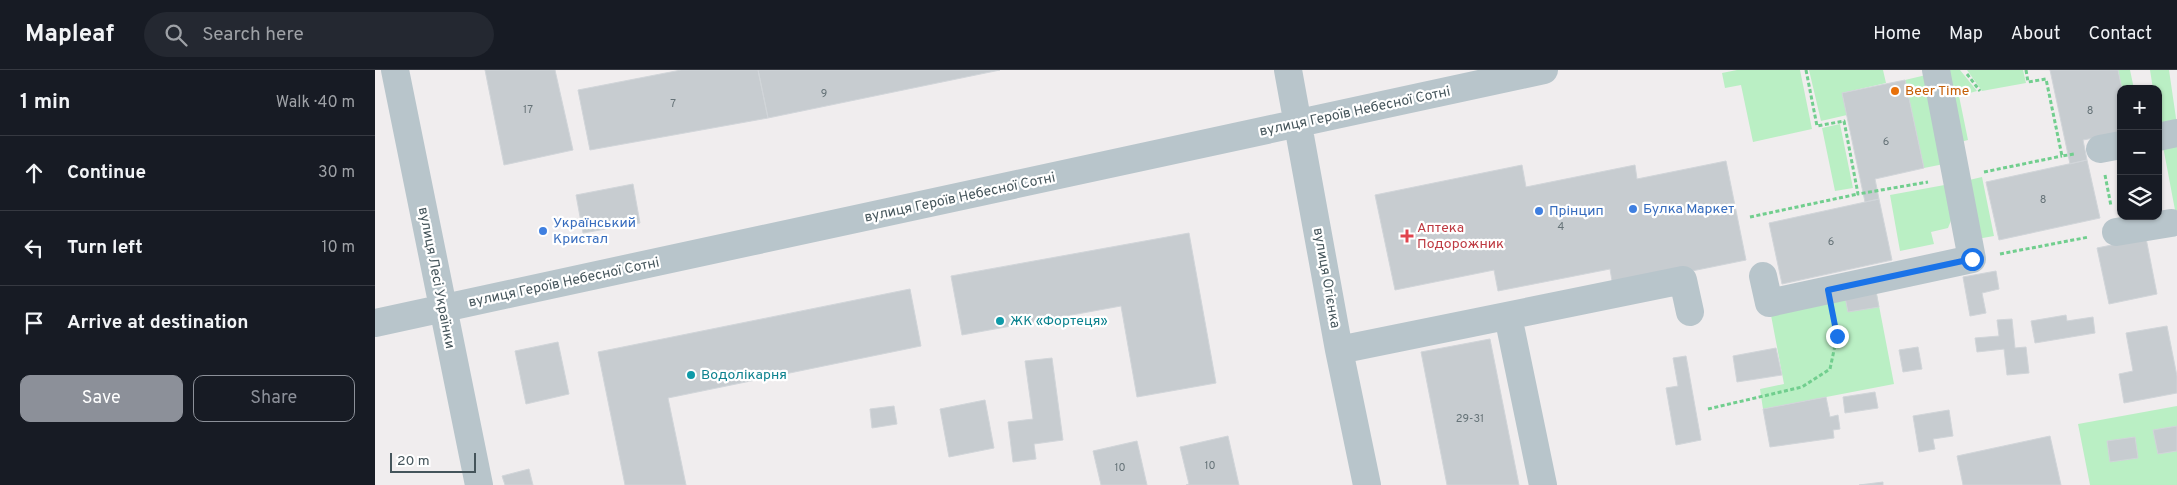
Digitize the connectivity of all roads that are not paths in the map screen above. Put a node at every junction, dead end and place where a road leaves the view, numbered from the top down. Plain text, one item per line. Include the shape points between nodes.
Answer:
1 (395, 70) edge
2 (1288, 70) edge
3 (1544, 70) edge
4 (1936, 70) edge
5 (1299, 124) junction
6 (2177, 133) edge
7 (2162, 136) edge
8 (2171, 223) dead end
9 (2116, 232) road end
10 (1763, 276) dead end
11 (442, 309) junction
12 (1690, 312) dead end
13 (1508, 316) junction
14 (375, 323) edge
15 (1339, 350) junction
16 (479, 485) edge
17 (1367, 485) edge
18 (1543, 485) edge

1 - 11 street, вулиця Лесі Українки
2 - 5 street, вулиця Огієнка
3 - 5 street, вулиця Героїв Небесної Сотні
4 - 10 street via 1972,259 1769,303
5 - 11 street, вулиця Героїв Небесної Сотні
5 - 15 street, вулиця Огієнка
6 - 7 street
8 - 9 street
11 - 14 street, вулиця Героїв Небесної Сотні
11 - 16 street, вулиця Лесі Українки
12 - 13 street via 1683,280
13 - 15 street
13 - 18 street
15 - 17 street, вулиця Огієнка

